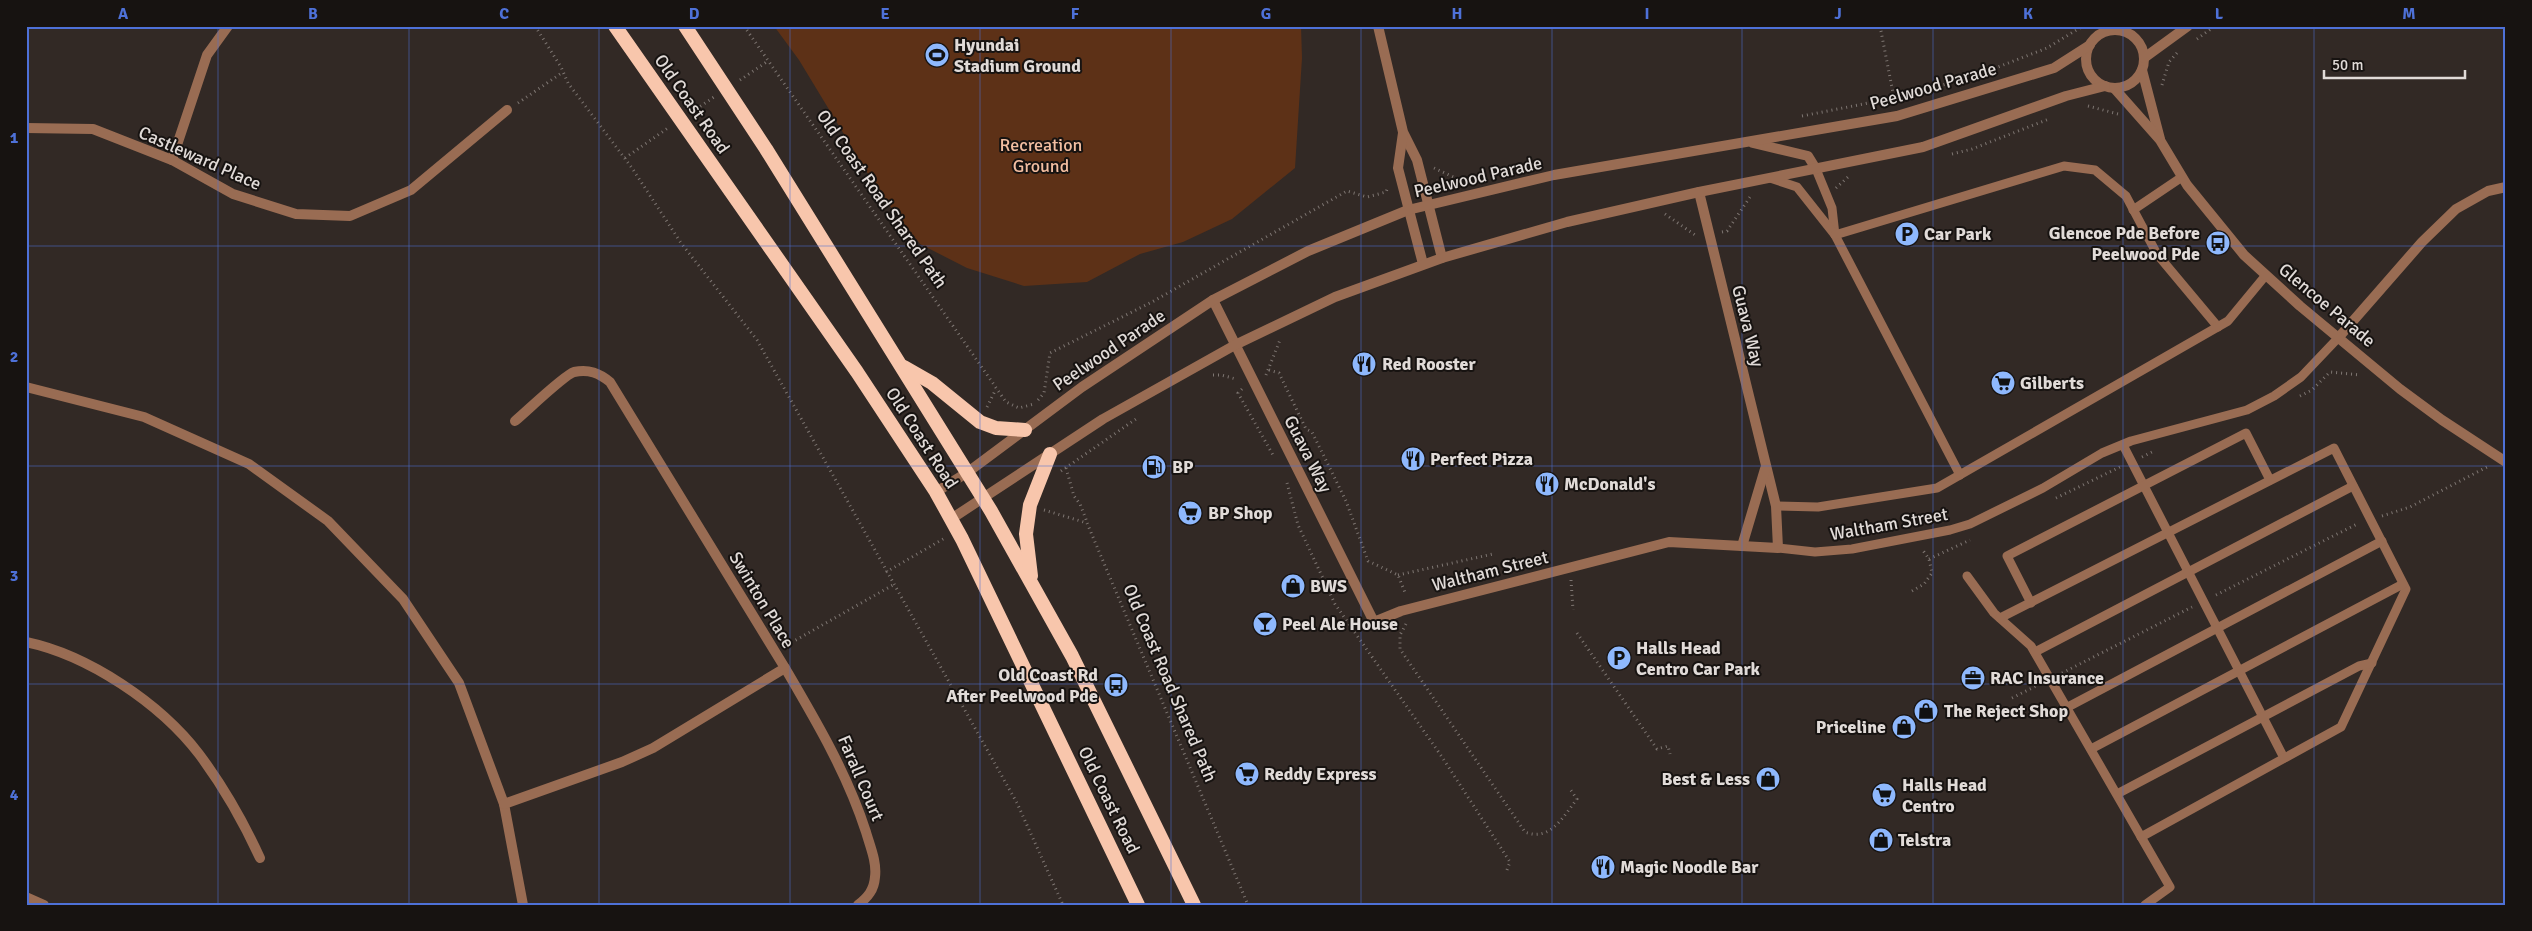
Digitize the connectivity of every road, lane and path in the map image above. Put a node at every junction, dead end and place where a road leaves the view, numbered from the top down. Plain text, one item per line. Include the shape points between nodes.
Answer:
1 (228, 26) edge
2 (535, 26) edge
3 (615, 26) edge
4 (685, 26) edge
5 (744, 26) edge
6 (1378, 26) edge
7 (1880, 26) edge
8 (2188, 26) edge
9 (2216, 26) edge
10 (2126, 28) edge
11 (2194, 41) dead end
12 (2090, 46) junction
13 (2179, 52) dead end
14 (2144, 58) junction
15 (768, 61) junction
16 (2142, 70) junction
17 (563, 72) junction
18 (2110, 87) junction
19 (727, 88) junction
20 (1894, 98) dead end
21 (2151, 98) junction
22 (2083, 105) dead end
23 (2130, 109) junction
24 (507, 110) joint
25 (2055, 116) dead end
26 (681, 120) junction
27 (26, 128) edge
28 (1403, 132) junction
29 (2160, 140) junction
30 (1744, 142) junction
31 (1944, 156) dead end
32 (625, 158) junction
33 (172, 160) junction
34 (1816, 169) junction
35 (1856, 175) dead end
36 (2182, 177) junction
37 (1769, 178) junction
38 (2506, 186) edge
39 (1826, 191) junction
40 (1699, 192) junction
41 (1750, 196) dead end
42 (1428, 204) junction
43 (1408, 210) junction
44 (2133, 210) junction
45 (1661, 211) dead end
46 (1709, 235) junction
47 (1836, 235) junction
48 (1442, 258) junction
49 (1423, 264) junction
50 (2266, 275) junction
51 (1213, 300) junction
52 (2218, 327) junction
53 (2339, 337) junction
54 (1281, 338) dead end
55 (1235, 345) junction
56 (902, 365) junction
57 (1209, 375) dead end
58 (1238, 379) dead end
59 (1254, 382) junction
60 (26, 387) edge
61 (996, 388) dead end
62 (1139, 417) dead end
63 (515, 421) dead end
64 (1025, 430) junction
65 (2123, 444) junction
66 (1050, 454) junction
67 (2503, 460) edge
68 (1276, 461) dead end
69 (1066, 468) junction
70 (1765, 468) junction
71 (968, 472) junction
72 (1056, 474) dead end
73 (1960, 475) junction
74 (1285, 477) dead end
75 (2270, 480) junction
76 (2144, 486) junction
77 (2354, 486) junction
78 (936, 492) junction
79 (984, 498) junction
80 (1776, 506) junction
81 (1043, 510) dead end
82 (951, 519) junction
83 (2370, 520) junction
84 (1087, 523) junction
85 (2168, 532) junction
86 (2382, 542) junction
87 (1742, 546) junction
88 (1778, 548) junction
89 (1914, 551) dead end
90 (1493, 554) dead end
91 (2188, 572) junction
92 (1578, 575) dead end
93 (1398, 576) dead end
94 (1967, 576) dead end
95 (1570, 577) junction
96 (1562, 579) dead end
97 (1031, 582) junction
98 (2403, 584) junction
99 (893, 585) junction
100 (1912, 591) dead end
101 (2203, 601) junction
102 (2030, 603) junction
103 (1574, 610) dead end
104 (2000, 618) junction
105 (1374, 622) joint
106 (2217, 628) junction
107 (1577, 633) dead end
108 (26, 642) edge
109 (775, 652) junction
110 (2035, 652) junction
111 (2372, 663) junction
112 (785, 668) junction
113 (2239, 671) junction
114 (2050, 679) junction
115 (2012, 698) dead end
116 (2066, 708) junction
117 (2263, 717) junction
118 (2090, 749) junction
119 (1670, 754) dead end
120 (2284, 758) junction
121 (1570, 788) dead end
122 (2116, 794) junction
123 (504, 804) junction
124 (1547, 834) dead end
125 (2141, 837) junction
126 (260, 858) dead end
127 (1507, 870) dead end
128 (26, 897) edge
129 (44, 905) edge
130 (523, 905) edge
131 (858, 905) edge
132 (1063, 905) edge
133 (1138, 905) edge
134 (1194, 905) edge
135 (1248, 905) edge
136 (2145, 905) edge

1 - 33 street via 207,55
2 - 17 path
3 - 26 highway, Old Coast Road
4 - 19 highway, Old Coast Road
5 - 15 path, Old Coast Road Shared Path
6 - 28 street
7 - 20 path
8 - 14 street
9 - 11 path
10 - 12 street via 2104,32
10 - 14 street via 2138,40
12 - 18 street via 2087,64 2090,74
12 - 30 street, Peelwood Parade via 2054,68 1897,116
13 - 21 path via 2169,62 2160,93
14 - 16 street
15 - 19 path
15 - 61 path, Old Coast Road Shared Path
16 - 18 street via 2133,82
16 - 21 street, Glencoe Parade
17 - 24 path
17 - 32 path
18 - 23 street, Glencoe Parade
18 - 34 street via 2066,96 1923,147
19 - 26 path
19 - 56 highway, Old Coast Road
21 - 29 street, Glencoe Parade
22 - 23 path via 2120,115
23 - 29 street, Glencoe Parade
24 - 33 street, Castleward Place via 411,190 350,216 296,214 233,194
25 - 31 path via 1980,146
26 - 32 path
26 - 78 highway, Old Coast Road
27 - 33 street, Castleward Place via 93,129
28 - 42 street via 1417,160
28 - 43 street via 1398,168
29 - 36 street, Glencoe Parade
30 - 34 street via 1808,156
30 - 42 street, Peelwood Parade via 1554,175
32 - 99 path via 681,243 756,340
34 - 37 street
34 - 39 lane
35 - 39 path
36 - 44 lane
36 - 50 street, Glencoe Parade via 2217,224
37 - 40 street
37 - 47 lane via 1796,188
38 - 53 street via 2488,191 2456,209 2422,242
39 - 47 lane
40 - 46 street, Guava Way
40 - 48 street via 1567,222
41 - 46 path via 1727,231
42 - 43 street, Peelwood Parade
42 - 48 street
43 - 49 street
43 - 51 street, Peelwood Parade via 1308,251
44 - 47 lane via 2126,196 2095,170 2064,166
44 - 52 lane via 2157,254
45 - 46 path via 1697,237
46 - 70 street, Guava Way
47 - 73 lane
48 - 49 street
49 - 55 street via 1335,297
50 - 52 lane via 2228,321
50 - 53 street, Glencoe Parade
51 - 55 street, Guava Way
51 - 64 street, Peelwood Parade via 1082,387
52 - 73 lane
53 - 65 lane, Waltham Street via 2301,377 2247,410
53 - 67 street, Glencoe Parade via 2435,414
54 - 59 path via 1268,374
55 - 59 street, Guava Way
55 - 66 street via 1103,419
56 - 64 highway via 932,383 980,422 996,428
56 - 71 highway, Old Coast Road
57 - 58 path
59 - 68 path via 1238,393
59 - 105 street, Guava Way
60 - 123 street via 144,417 249,464 328,521 403,599 458,683
62 - 69 path
63 - 109 street, Swinton Place via 572,372 599,373 610,382
64 - 71 street, Peelwood Parade
65 - 76 lane
65 - 88 lane, Waltham Street via 1970,524 1852,549 1815,552
66 - 79 street
66 - 97 highway via 1030,505 1026,534
67 - 83 path via 2410,507
69 - 72 path
69 - 84 path, Old Coast Road Shared Path via 1074,496
70 - 80 street, Guava Way
70 - 87 street, Guava Way
71 - 78 street, Peelwood Parade
71 - 79 highway, Old Coast Road
73 - 80 lane via 1937,488 1818,507
74 - 127 path via 1298,526 1335,604 1510,862
75 - 76 lane via 2246,433
75 - 77 lane via 2334,448
75 - 85 lane
76 - 85 lane
76 - 102 lane via 2007,556
77 - 83 lane
77 - 91 lane
78 - 82 highway, Old Coast Road
79 - 82 street
79 - 97 highway, Old Coast Road
80 - 88 street, Guava Way
81 - 84 path
82 - 133 highway, Old Coast Road
83 - 86 lane
83 - 101 path
84 - 135 path, Old Coast Road Shared Path
85 - 91 lane
85 - 102 lane
86 - 98 lane
86 - 106 lane
87 - 88 street, Waltham Street
87 - 105 street, Waltham Street via 1669,542 1401,611
89 - 100 path via 1922,549 1930,559 1932,573 1924,584
90 - 93 path
91 - 101 lane
91 - 110 lane
92 - 95 path
94 - 104 lane
95 - 96 path
95 - 103 path
97 - 134 highway, Old Coast Road via 1072,656
98 - 111 lane via 2406,589
98 - 113 lane
99 - 109 path
99 - 132 path via 1017,804
101 - 106 lane
101 - 114 path
102 - 104 lane
104 - 110 lane
106 - 113 lane
106 - 116 lane
107 - 119 path via 1657,749 1668,746
108 - 126 street via 77,659 119,682 161,714 203,760 240,815
109 - 112 street, Swinton Place
110 - 114 lane
111 - 117 lane via 2359,666
111 - 120 lane via 2341,727
112 - 123 street, Swinton Place via 653,748
112 - 131 street, Farall Court via 832,749 856,799 873,855 875,877 870,894
113 - 117 lane
113 - 118 lane
114 - 115 path
114 - 116 lane
116 - 118 lane
117 - 120 lane
117 - 122 lane
118 - 122 lane
120 - 125 lane
121 - 124 path via 1577,799
122 - 125 lane
123 - 130 street
125 - 136 lane via 2170,887
128 - 129 street

